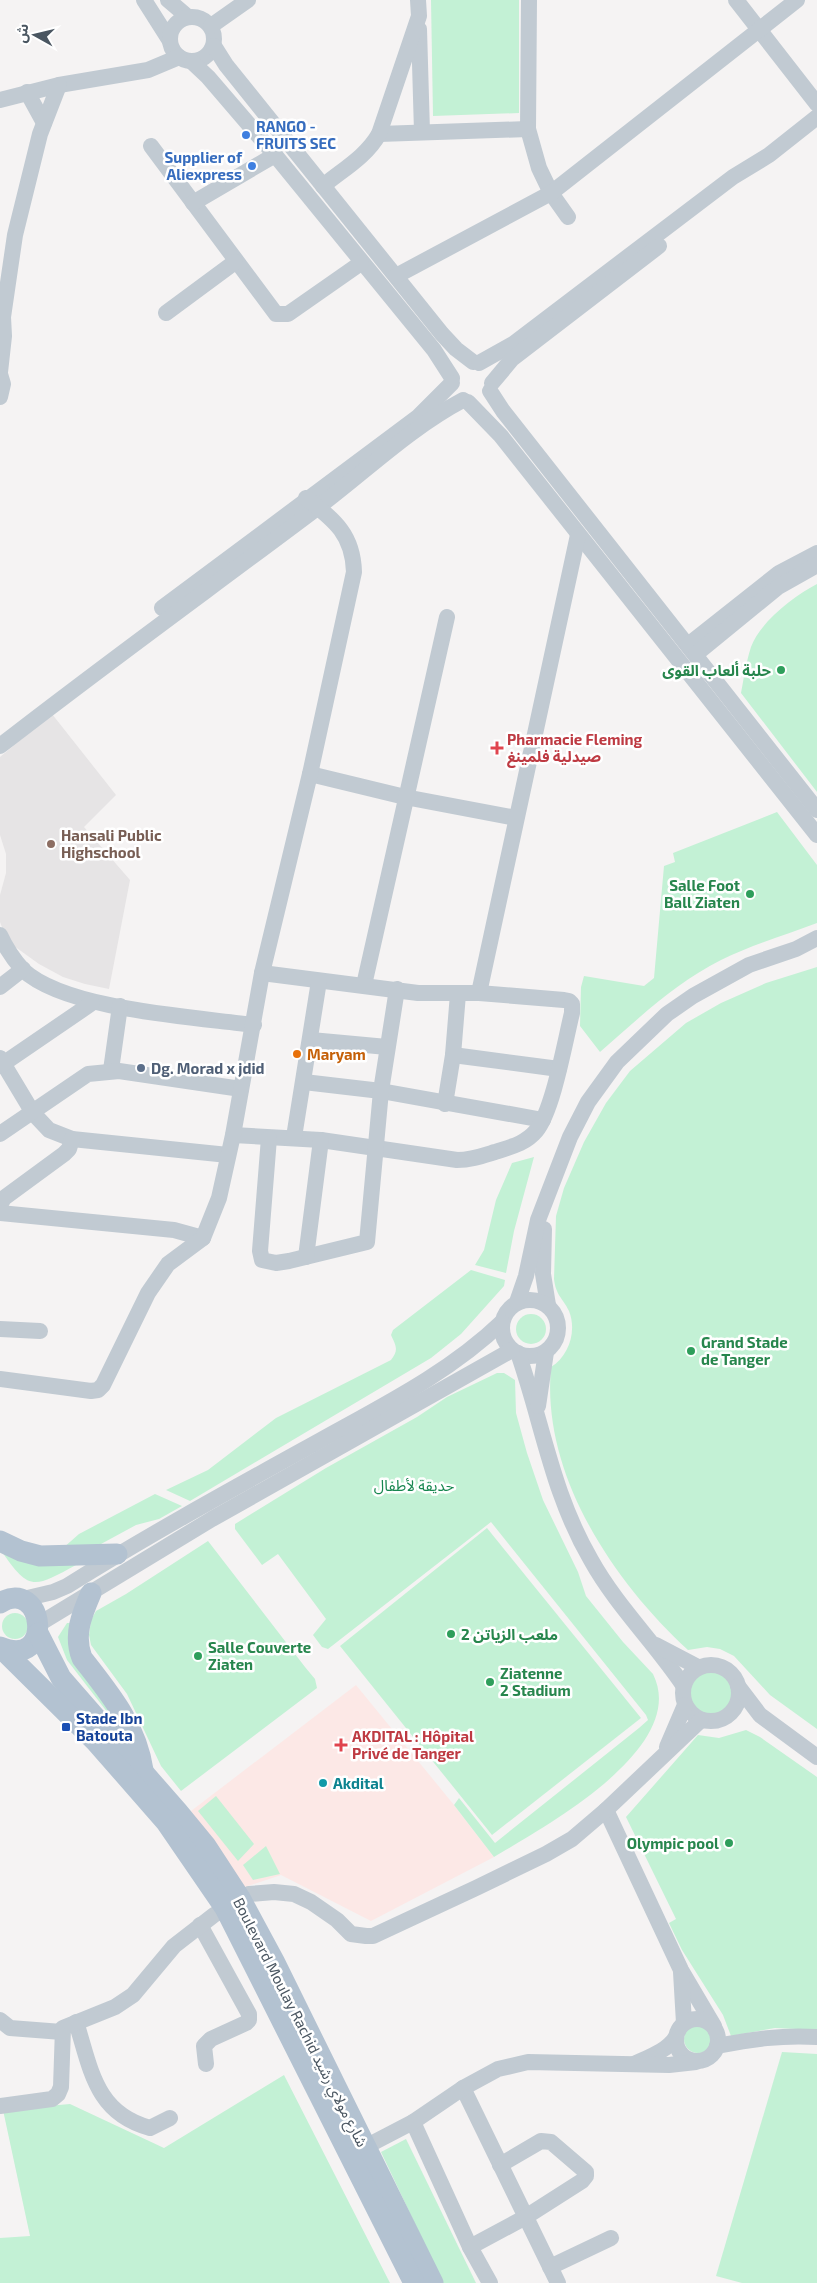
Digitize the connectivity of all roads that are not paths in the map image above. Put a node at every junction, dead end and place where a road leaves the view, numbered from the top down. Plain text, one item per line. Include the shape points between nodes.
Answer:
1 (144, 0) edge
2 (168, 0) edge
3 (248, 0) edge
4 (529, 0) edge
5 (736, 0) edge
6 (797, 0) edge
7 (419, 8) edge
8 (188, 17) junction
9 (211, 26) junction
10 (760, 29) junction
11 (170, 41) junction
12 (214, 46) junction
13 (185, 59) junction
14 (59, 85) junction
15 (27, 92) junction
16 (3, 94) edge
17 (817, 104) edge
18 (817, 117) edge
19 (44, 123) junction
20 (528, 129) junction
21 (422, 132) junction
22 (379, 134) junction
23 (151, 146) dead end
24 (275, 155) junction
25 (769, 156) junction
26 (322, 186) junction
27 (551, 193) junction
28 (193, 203) junction
29 (568, 217) dead end
30 (235, 262) junction
31 (361, 263) junction
32 (396, 276) junction
33 (166, 313) dead end
34 (2, 317) edge
35 (476, 362) junction
36 (0, 373) edge
37 (452, 380) junction
38 (491, 387) junction
39 (0, 397) edge
40 (466, 401) junction
41 (312, 503) junction
42 (578, 535) junction
43 (817, 553) edge
44 (817, 565) edge
45 (447, 617) dead end
46 (692, 650) junction
47 (0, 732) edge
48 (0, 746) edge
49 (310, 774) junction
50 (406, 797) junction
51 (817, 810) edge
52 (516, 818) junction
53 (817, 835) edge
54 (0, 935) edge
55 (817, 938) edge
56 (817, 945) edge
57 (796, 949) junction
58 (23, 970) junction
59 (262, 974) junction
60 (319, 981) junction
61 (364, 985) junction
62 (0, 987) edge
63 (397, 989) junction
64 (479, 993) junction
65 (458, 994) junction
66 (92, 1002) junction
67 (120, 1006) junction
68 (254, 1025) junction
69 (311, 1040) junction
70 (388, 1047) junction
71 (453, 1055) junction
72 (1, 1062) edge
73 (559, 1069) junction
74 (110, 1070) junction
75 (304, 1082) junction
76 (241, 1089) junction
77 (381, 1091) junction
78 (445, 1104) junction
79 (33, 1113) junction
80 (543, 1120) junction
81 (0, 1134) edge
82 (234, 1135) junction
83 (294, 1137) junction
84 (269, 1138) junction
85 (72, 1139) junction
86 (321, 1140) junction
87 (375, 1147) junction
88 (228, 1155) junction
89 (545, 1201) junction
90 (0, 1204) edge
91 (0, 1213) edge
92 (203, 1238) junction
93 (306, 1258) junction
94 (517, 1302) junction
95 (548, 1305) junction
96 (502, 1322) junction
97 (0, 1329) edge
98 (40, 1332) dead end
99 (515, 1352) junction
100 (546, 1352) junction
101 (0, 1379) edge
102 (538, 1423) junction
103 (0, 1541) edge
104 (117, 1554) junction
105 (91, 1593) junction
106 (8, 1597) edge
107 (38, 1629) junction
108 (653, 1643) junction
109 (1, 1648) edge
110 (698, 1668) junction
111 (683, 1685) junction
112 (738, 1685) junction
113 (685, 1705) junction
114 (724, 1718) junction
115 (701, 1720) junction
116 (769, 1724) junction
117 (663, 1755) junction
118 (817, 1757) edge
119 (143, 1772) junction
120 (606, 1810) junction
121 (233, 1903) junction
122 (200, 1925) junction
123 (681, 1970) junction
124 (0, 2020) edge
125 (76, 2022) junction
126 (714, 2026) junction
127 (680, 2030) junction
128 (62, 2032) junction
129 (817, 2037) edge
130 (718, 2046) junction
131 (696, 2062) junction
132 (206, 2064) dead end
133 (632, 2065) junction
134 (463, 2088) junction
135 (0, 2106) edge
136 (170, 2118) dead end
137 (413, 2122) junction
138 (365, 2147) junction
139 (500, 2165) junction
140 (524, 2218) junction
141 (611, 2238) dead end
142 (470, 2247) junction
143 (550, 2267) junction
144 (414, 2283) edge
145 (433, 2283) edge
146 (490, 2283) edge
147 (558, 2283) edge

1 - 11 street
2 - 8 street
3 - 9 street
4 - 20 street
5 - 10 street
6 - 10 street
7 - 21 street
7 - 22 street
8 - 9 street via 201,18
8 - 11 street via 173,28
9 - 12 street
10 - 17 street
10 - 27 street
11 - 13 street via 174,52
12 - 13 street via 202,59
12 - 26 street
13 - 14 street via 148,70
13 - 24 street via 208,77
14 - 15 street
14 - 19 street
15 - 16 street
15 - 19 street
18 - 25 street
19 - 34 street via 15,235
20 - 21 street
20 - 27 street via 539,168
21 - 22 street
22 - 26 street via 365,153
23 - 28 street
24 - 28 street
24 - 31 street
25 - 35 street via 733,177 513,344
25 - 38 street via 762,165 512,359
26 - 32 street
27 - 29 street
27 - 32 street
28 - 30 street
30 - 31 street via 271,310 281,315 288,314
30 - 33 street
31 - 37 street via 434,350
32 - 35 street via 442,334 456,349
34 - 36 street via 4,336
35 - 37 street via 462,364 454,372
35 - 38 street via 489,371
36 - 39 street via 3,384
37 - 40 street via 455,393
37 - 41 street via 418,417
38 - 40 street via 479,401
38 - 46 street via 503,411
40 - 41 street via 422,427
40 - 42 street via 501,436
41 - 47 street
41 - 48 street
41 - 49 street via 343,532 352,551 354,572
42 - 52 street
42 - 53 street
43 - 46 street via 779,573
44 - 46 street via 778,586
45 - 50 street
46 - 51 street
49 - 50 street
49 - 59 street
50 - 52 street
50 - 61 street
52 - 64 street
54 - 58 street
55 - 57 street
56 - 57 street
57 - 89 street via 749,965 718,981 668,1014 636,1042 588,1102 570,1137
58 - 62 street
58 - 66 street via 43,983
59 - 60 street
59 - 68 street
60 - 61 street
60 - 69 street
61 - 63 street
63 - 65 street
63 - 70 street
64 - 65 street
64 - 73 street via 569,1001 572,1013
65 - 71 street
66 - 67 street
66 - 72 street
67 - 68 street
67 - 74 street
68 - 76 street
69 - 70 street
69 - 75 street
70 - 77 street
71 - 73 street
71 - 78 street
72 - 79 street
73 - 80 street
74 - 76 street
74 - 79 street via 80,1078
75 - 77 street
75 - 83 street
76 - 82 street
77 - 78 street
77 - 87 street
78 - 80 street
79 - 81 street
79 - 85 street via 50,1130
80 - 87 street via 525,1141 467,1160
82 - 84 street
82 - 88 street
83 - 84 street
83 - 86 street
84 - 93 street via 260,1242 262,1260 276,1263
85 - 88 street
85 - 90 street via 69,1150
86 - 87 street
86 - 93 street
87 - 93 street via 367,1242
88 - 92 street via 219,1198
89 - 94 street
89 - 95 street via 543,1262
91 - 92 street via 174,1230
92 - 101 street via 168,1264 148,1293 98,1390
94 - 95 street via 533,1299
94 - 96 street via 507,1311
95 - 100 street via 554,1312 559,1329
96 - 99 street via 503,1337
96 - 104 street via 463,1355 406,1392
97 - 98 street
99 - 100 street via 537,1356
99 - 102 street
99 - 105 street via 212,1519
100 - 102 street
102 - 108 street via 558,1491 590,1560 613,1595
103 - 104 main road via 40,1556
104 - 106 street via 53,1592
105 - 107 street
105 - 119 main road via 79,1625 78,1646 82,1658 129,1723 138,1745
106 - 107 main road, Boulevard Moulay Rachid شارع مولاي رشيد via 33,1609
107 - 109 main road via 27,1647 19,1650
107 - 119 main road, Boulevard Moulay Rachid شارع مولاي رشيد via 61,1678
108 - 110 street
108 - 111 street
109 - 121 main road, Boulevard Moulay Rachid شارع مولاي رشيد via 96,1742
110 - 111 street
110 - 112 street via 720,1666
111 - 113 street
112 - 114 street via 735,1708
112 - 116 street via 751,1706
113 - 115 street via 694,1717
113 - 117 street
114 - 115 street via 708,1722
114 - 116 street via 751,1719
115 - 117 street
116 - 118 street
117 - 120 street
119 - 121 main road, Boulevard Moulay Rachid شارع مولاي رشيد via 206,1846
120 - 121 street via 546,1854 372,1936 351,1934 337,1920 294,1894 249,1894
120 - 123 street
121 - 122 street
121 - 138 main road, Boulevard Moulay Rachid شارع مولاي رشيد via 278,1970
121 - 144 main road, Boulevard Moulay Rachid شارع مولاي رشيد
122 - 125 street via 174,1946 133,1995 115,2007
122 - 132 street via 249,2014 246,2023 211,2039 204,2046
123 - 126 street
123 - 127 street
124 - 128 street via 10,2028
125 - 128 street via 66,2025
125 - 136 street via 98,2089 119,2115 150,2128
126 - 127 street via 695,2018
126 - 130 street
127 - 131 street via 679,2050 683,2056
127 - 133 street via 672,2043
128 - 135 street via 61,2087 58,2094 52,2099
129 - 130 street via 760,2037
130 - 131 street via 709,2057
131 - 133 street via 669,2066
133 - 134 street via 528,2062 498,2069
134 - 137 street
134 - 139 street
137 - 138 street
137 - 142 street
138 - 145 main road, Boulevard Moulay Rachid شارع مولاي رشيد
139 - 140 street
139 - 140 street via 546,2140 586,2172 582,2181
140 - 142 street
140 - 143 street
141 - 143 street
142 - 146 street
143 - 147 street

